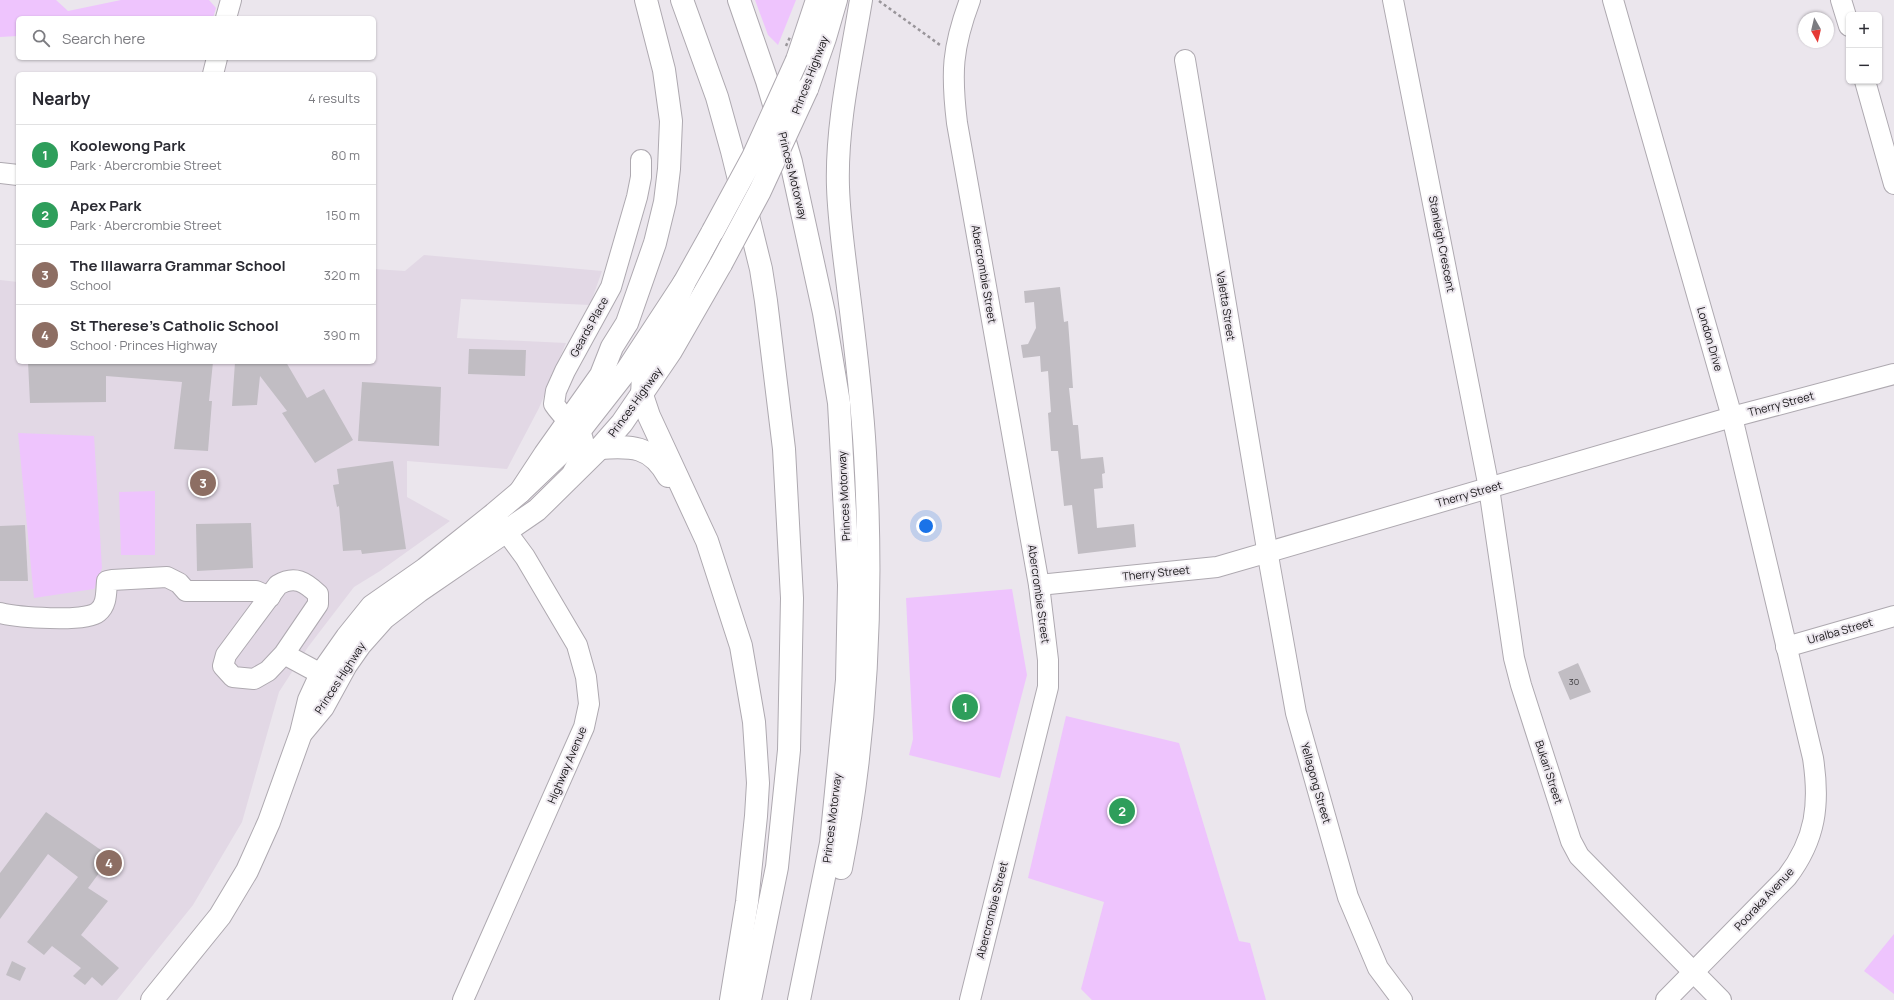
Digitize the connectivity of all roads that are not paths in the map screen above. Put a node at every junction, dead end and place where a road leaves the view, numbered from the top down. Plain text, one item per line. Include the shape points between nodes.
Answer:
1 (231, 0) edge
2 (646, 0) edge
3 (682, 0) edge
4 (739, 0) edge
5 (817, 0) edge
6 (836, 0) edge
7 (861, 0) edge
8 (970, 0) edge
9 (1393, 0) edge
10 (1613, 0) edge
11 (1842, 0) edge
12 (1846, 15) edge
13 (227, 16) edge
14 (216, 60) edge
15 (1185, 60) dead end
16 (214, 72) edge
17 (1866, 84) edge
18 (641, 160) dead end
19 (0, 173) edge
20 (16, 175) edge
21 (1894, 184) edge
22 (684, 283) junction
23 (1894, 374) edge
24 (642, 395) junction
25 (1732, 417) junction
26 (574, 426) junction
27 (600, 448) junction
28 (569, 480) junction
29 (1489, 488) junction
30 (494, 514) junction
31 (508, 532) junction
32 (1267, 552) junction
33 (1039, 585) junction
34 (724, 594) junction
35 (270, 597) junction
36 (0, 613) edge
37 (1894, 616) edge
38 (1786, 647) junction
39 (284, 654) junction
40 (321, 674) junction
41 (1794, 682) joint
42 (301, 733) junction
43 (1694, 972) junction
44 (152, 1000) edge
45 (463, 1000) edge
46 (731, 1000) edge
47 (750, 1000) edge
48 (799, 1000) edge
49 (810, 1000) edge
50 (970, 1000) edge
51 (1402, 1000) edge
52 (1666, 1000) edge
53 (1721, 1000) edge

1 - 13 street
2 - 26 main road via 664,70 671,121 670,169 665,202 655,243 627,323 612,347 601,375
3 - 47 main road via 717,97 761,269 784,449 792,598 789,750 778,867
4 - 48 main road, Princes Motorway via 767,80 791,162 824,313 840,419 849,585 847,680 831,843
5 - 22 main road, Princes Highway, bridge via 797,60 753,158
6 - 24 main road, Princes Highway, bridge via 807,89 764,184 671,351
7 - 49 main road via 844,103 837,185 865,452 869,550 866,647 858,756 848,828 833,907
8 - 33 street, Abercrombie Street via 954,55 953,88
9 - 29 street, Stanleigh Crescent
10 - 25 street, London Drive
11 - 12 street
14 - 16 street
15 - 32 street, Valetta Street
17 - 21 street
18 - 26 street, Geards Place via 638,190 611,288 577,346 556,391 554,404
19 - 20 street
22 - 24 main road via 643,375
22 - 26 main road, Princes Highway via 627,370
23 - 25 street, Therry Street
24 - 27 main road, Princes Highway
24 - 34 main road via 649,416 707,541
25 - 29 street, Therry Street
25 - 38 street, London Drive
26 - 28 street via 585,445 583,455
26 - 30 main road, Princes Highway via 520,492
27 - 28 main road, Princes Highway
27 - 34 main road via 640,449 654,456 661,464 681,499
28 - 31 main road, Princes Highway via 537,510
29 - 32 street, Therry Street
29 - 43 street, Bukari Street via 1518,671 1572,841 1579,856
30 - 31 street, Highway Avenue
30 - 40 main road, Princes Highway via 425,569 372,606
31 - 42 main road, Princes Highway via 419,591 384,618 346,665 324,707
31 - 45 street, Highway Avenue via 577,645 586,677 589,704 584,727
32 - 33 street, Therry Street via 1217,567
32 - 51 street, Yellagong Street via 1296,712 1348,897 1378,968
33 - 50 street, Abercrombie Street via 1048,660 1048,687
34 - 46 main road via 741,646 754,722 758,783 747,902
35 - 36 street via 256,591 186,591 179,583 167,577 112,580 107,581 105,604 97,614 76,618 14,617
35 - 39 street via 278,585 287,580 305,582 318,594 318,604
35 - 39 street via 226,655 223,666 233,677 254,679 268,671
37 - 38 street, Uralba Street
38 - 41 street, London Drive
39 - 40 street
40 - 42 main road, Princes Highway via 309,700
41 - 43 street, Pooraka Avenue via 1817,783 1813,826 1798,863
42 - 44 main road, Princes Highway via 269,822 244,877 220,916
43 - 52 street, Pooraka Avenue
43 - 53 street, Bukari Street

